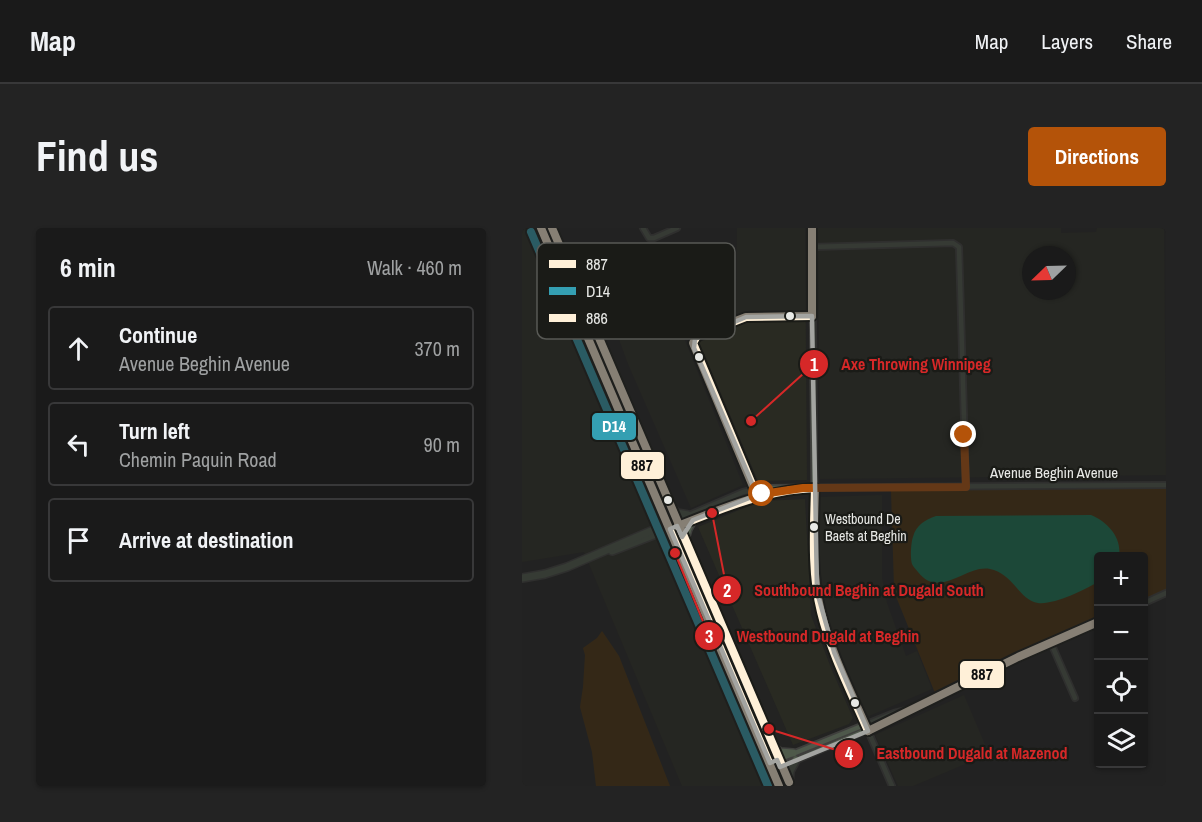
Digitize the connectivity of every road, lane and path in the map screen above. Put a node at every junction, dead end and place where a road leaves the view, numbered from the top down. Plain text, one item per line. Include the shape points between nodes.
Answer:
1 (541, 228) edge
2 (550, 228) edge
3 (643, 228) edge
4 (677, 228) edge
5 (812, 228) edge
6 (547, 243) edge
7 (556, 243) edge
8 (812, 247) junction
9 (812, 316) junction
10 (735, 321) edge
11 (588, 339) edge
12 (597, 339) edge
13 (695, 339) edge
14 (1166, 485) edge
15 (966, 487) junction
16 (798, 488) junction
17 (815, 488) junction
18 (754, 489) junction
19 (756, 495) junction
20 (659, 504) junction
21 (668, 505) junction
22 (691, 518) junction
23 (673, 525) junction
24 (652, 534) junction
25 (684, 543) junction
26 (677, 548) junction
27 (522, 578) edge
28 (1166, 593) edge
29 (1148, 601) edge
30 (1094, 624) edge
31 (1051, 643) junction
32 (1075, 698) dead end
33 (867, 728) junction
34 (770, 745) junction
35 (794, 757) junction
36 (775, 766) junction
37 (779, 786) edge
38 (789, 786) edge
39 (891, 786) edge

1 - 6 main road
2 - 7 main road
3 - 4 street via 649,238 654,238
5 - 8 street
8 - 9 street
8 - 15 street via 953,243 958,247
9 - 10 street via 746,317
9 - 17 street
11 - 20 main road
12 - 21 main road
13 - 18 street via 693,343
14 - 15 street, Avenue Beghin Avenue
15 - 17 street, Avenue Beghin Avenue
16 - 17 street, Avenue Beghin Avenue
16 - 18 street, Avenue Beghin Avenue
16 - 19 street, Avenue Beghin Avenue
17 - 33 street via 819,600 834,652
18 - 19 street
18 - 22 street, Avenue Beghin Avenue
19 - 22 street, Avenue Beghin Avenue
20 - 23 main road
20 - 24 main road via 660,520
21 - 22 main road via 676,513
21 - 23 main road
22 - 23 street, Avenue Beghin Avenue
22 - 25 main road
23 - 24 main road
23 - 25 main road
23 - 26 main road
24 - 26 main road via 667,537
24 - 27 main road via 554,571
25 - 34 main road
26 - 36 main road
28 - 29 street
30 - 31 street
31 - 32 street
31 - 33 street
33 - 35 street
33 - 39 street
34 - 35 main road
34 - 36 main road
35 - 36 street
35 - 38 main road
36 - 37 main road
36 - 38 main road

